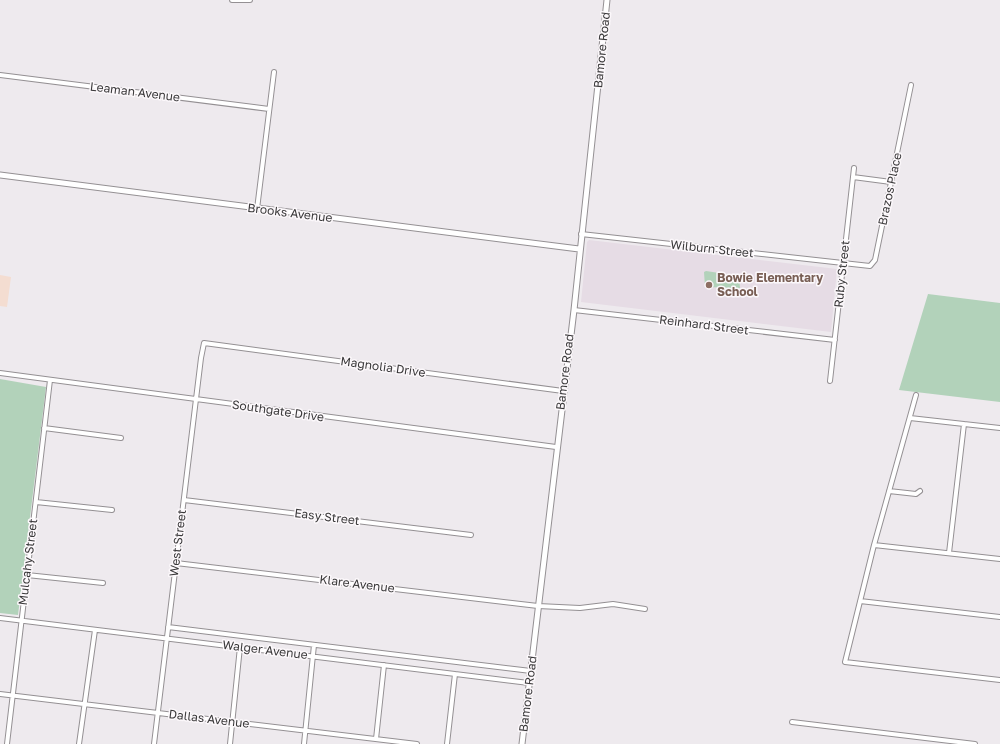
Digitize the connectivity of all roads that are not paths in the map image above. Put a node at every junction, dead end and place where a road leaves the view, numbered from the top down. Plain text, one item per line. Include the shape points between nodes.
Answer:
1 (232, 0) edge
2 (250, 0) edge
3 (607, 0) edge
4 (274, 72) dead end
5 (0, 75) edge
6 (911, 85) dead end
7 (269, 110) junction
8 (854, 168) dead end
9 (0, 175) edge
10 (853, 177) junction
11 (891, 182) junction
12 (257, 209) junction
13 (581, 234) junction
14 (579, 249) junction
15 (843, 264) junction
16 (574, 310) junction
17 (835, 340) junction
18 (204, 343) joint
19 (0, 373) edge
20 (50, 380) junction
21 (830, 380) dead end
22 (563, 391) junction
23 (916, 395) dead end
24 (196, 400) junction
25 (910, 418) junction
26 (964, 424) junction
27 (44, 428) junction
28 (1000, 428) edge
29 (121, 438) dead end
30 (556, 447) junction
31 (889, 491) junction
32 (920, 491) dead end
33 (184, 500) junction
34 (36, 502) junction
35 (112, 510) dead end
36 (471, 535) dead end
37 (874, 545) junction
38 (949, 553) junction
39 (1000, 559) edge
40 (176, 563) junction
41 (27, 575) junction
42 (103, 583) dead end
43 (860, 601) junction
44 (538, 606) junction
45 (645, 609) dead end
46 (1000, 617) edge
47 (0, 618) edge
48 (21, 621) junction
49 (168, 627) junction
50 (95, 630) junction
51 (167, 638) junction
52 (314, 645) junction
53 (240, 647) junction
54 (313, 656) junction
55 (384, 665) junction
56 (530, 671) junction
57 (455, 674) junction
58 (1000, 680) edge
59 (529, 683) junction
60 (0, 694) edge
61 (12, 696) junction
62 (83, 704) junction
63 (158, 713) junction
64 (232, 722) junction
65 (792, 722) dead end
66 (305, 731) junction
67 (376, 739) junction
68 (7, 744) edge
69 (79, 744) edge
70 (154, 744) edge
71 (230, 744) edge
72 (304, 744) edge
73 (417, 744) edge
74 (448, 744) edge
75 (522, 744) edge
76 (975, 744) edge

1 - 2 street
3 - 13 street, Bamore Road
4 - 7 street
5 - 7 street, Leaman Avenue
6 - 11 street, Brazos Place
7 - 12 street
8 - 10 street, Ruby Street
9 - 12 street, Brooks Avenue
10 - 11 street
10 - 15 street, Ruby Street
11 - 15 street, Brazos Place via 875,260 870,266
12 - 14 street, Brooks Avenue
13 - 14 street, Bamore Road
13 - 15 street, Wilburn Street
14 - 16 street, Bamore Road
15 - 17 street, Ruby Street
16 - 17 street, Reinhard Street
16 - 22 street, Bamore Road
17 - 21 street, Ruby Street
18 - 22 street, Magnolia Drive
18 - 24 street, West Street
19 - 20 street, Southgate Drive
20 - 24 street, Southgate Drive
20 - 27 street, Mulcahy Street
22 - 30 street, Bamore Road
23 - 25 street
24 - 30 street, Southgate Drive
24 - 33 street, West Street
25 - 26 street
25 - 31 street
26 - 28 street
26 - 38 street
27 - 29 street
27 - 34 street, Mulcahy Street
30 - 44 street, Bamore Road
31 - 32 street via 916,494
31 - 37 street
33 - 36 street, Easy Street
33 - 40 street, West Street
34 - 35 street
34 - 41 street, Mulcahy Street
37 - 38 street
37 - 43 street
38 - 39 street
40 - 44 street, Klare Avenue
40 - 49 street, West Street
41 - 42 street
41 - 48 street, Mulcahy Street
43 - 46 street
43 - 58 street via 845,662
44 - 45 street, Klare Avenue via 580,608 613,604
44 - 56 street, Bamore Road
47 - 48 street, Walger Avenue
48 - 50 street, Walger Avenue
48 - 61 street, Mulcahy Street
49 - 51 street, West Street
49 - 52 street, Walger Avenue
50 - 51 street, Walger Avenue
50 - 62 street
51 - 53 street, Walger Avenue
51 - 63 street, West Street
52 - 54 street
52 - 56 street, Walger Avenue
53 - 54 street, Walger Avenue
53 - 64 street
54 - 55 street, Walger Avenue
54 - 66 street
55 - 57 street, Walger Avenue
55 - 67 street
56 - 59 street, Bamore Road
57 - 59 street, Walger Avenue
57 - 74 street
59 - 75 street, Bamore Road
60 - 61 street, Dallas Avenue
61 - 62 street, Dallas Avenue
61 - 68 street, Mulcahy Street
62 - 63 street, Dallas Avenue
62 - 69 street
63 - 64 street, Dallas Avenue
63 - 70 street, West Street
64 - 66 street, Dallas Avenue
64 - 71 street
65 - 76 street
66 - 67 street, Dallas Avenue
66 - 72 street
67 - 73 street, Dallas Avenue

